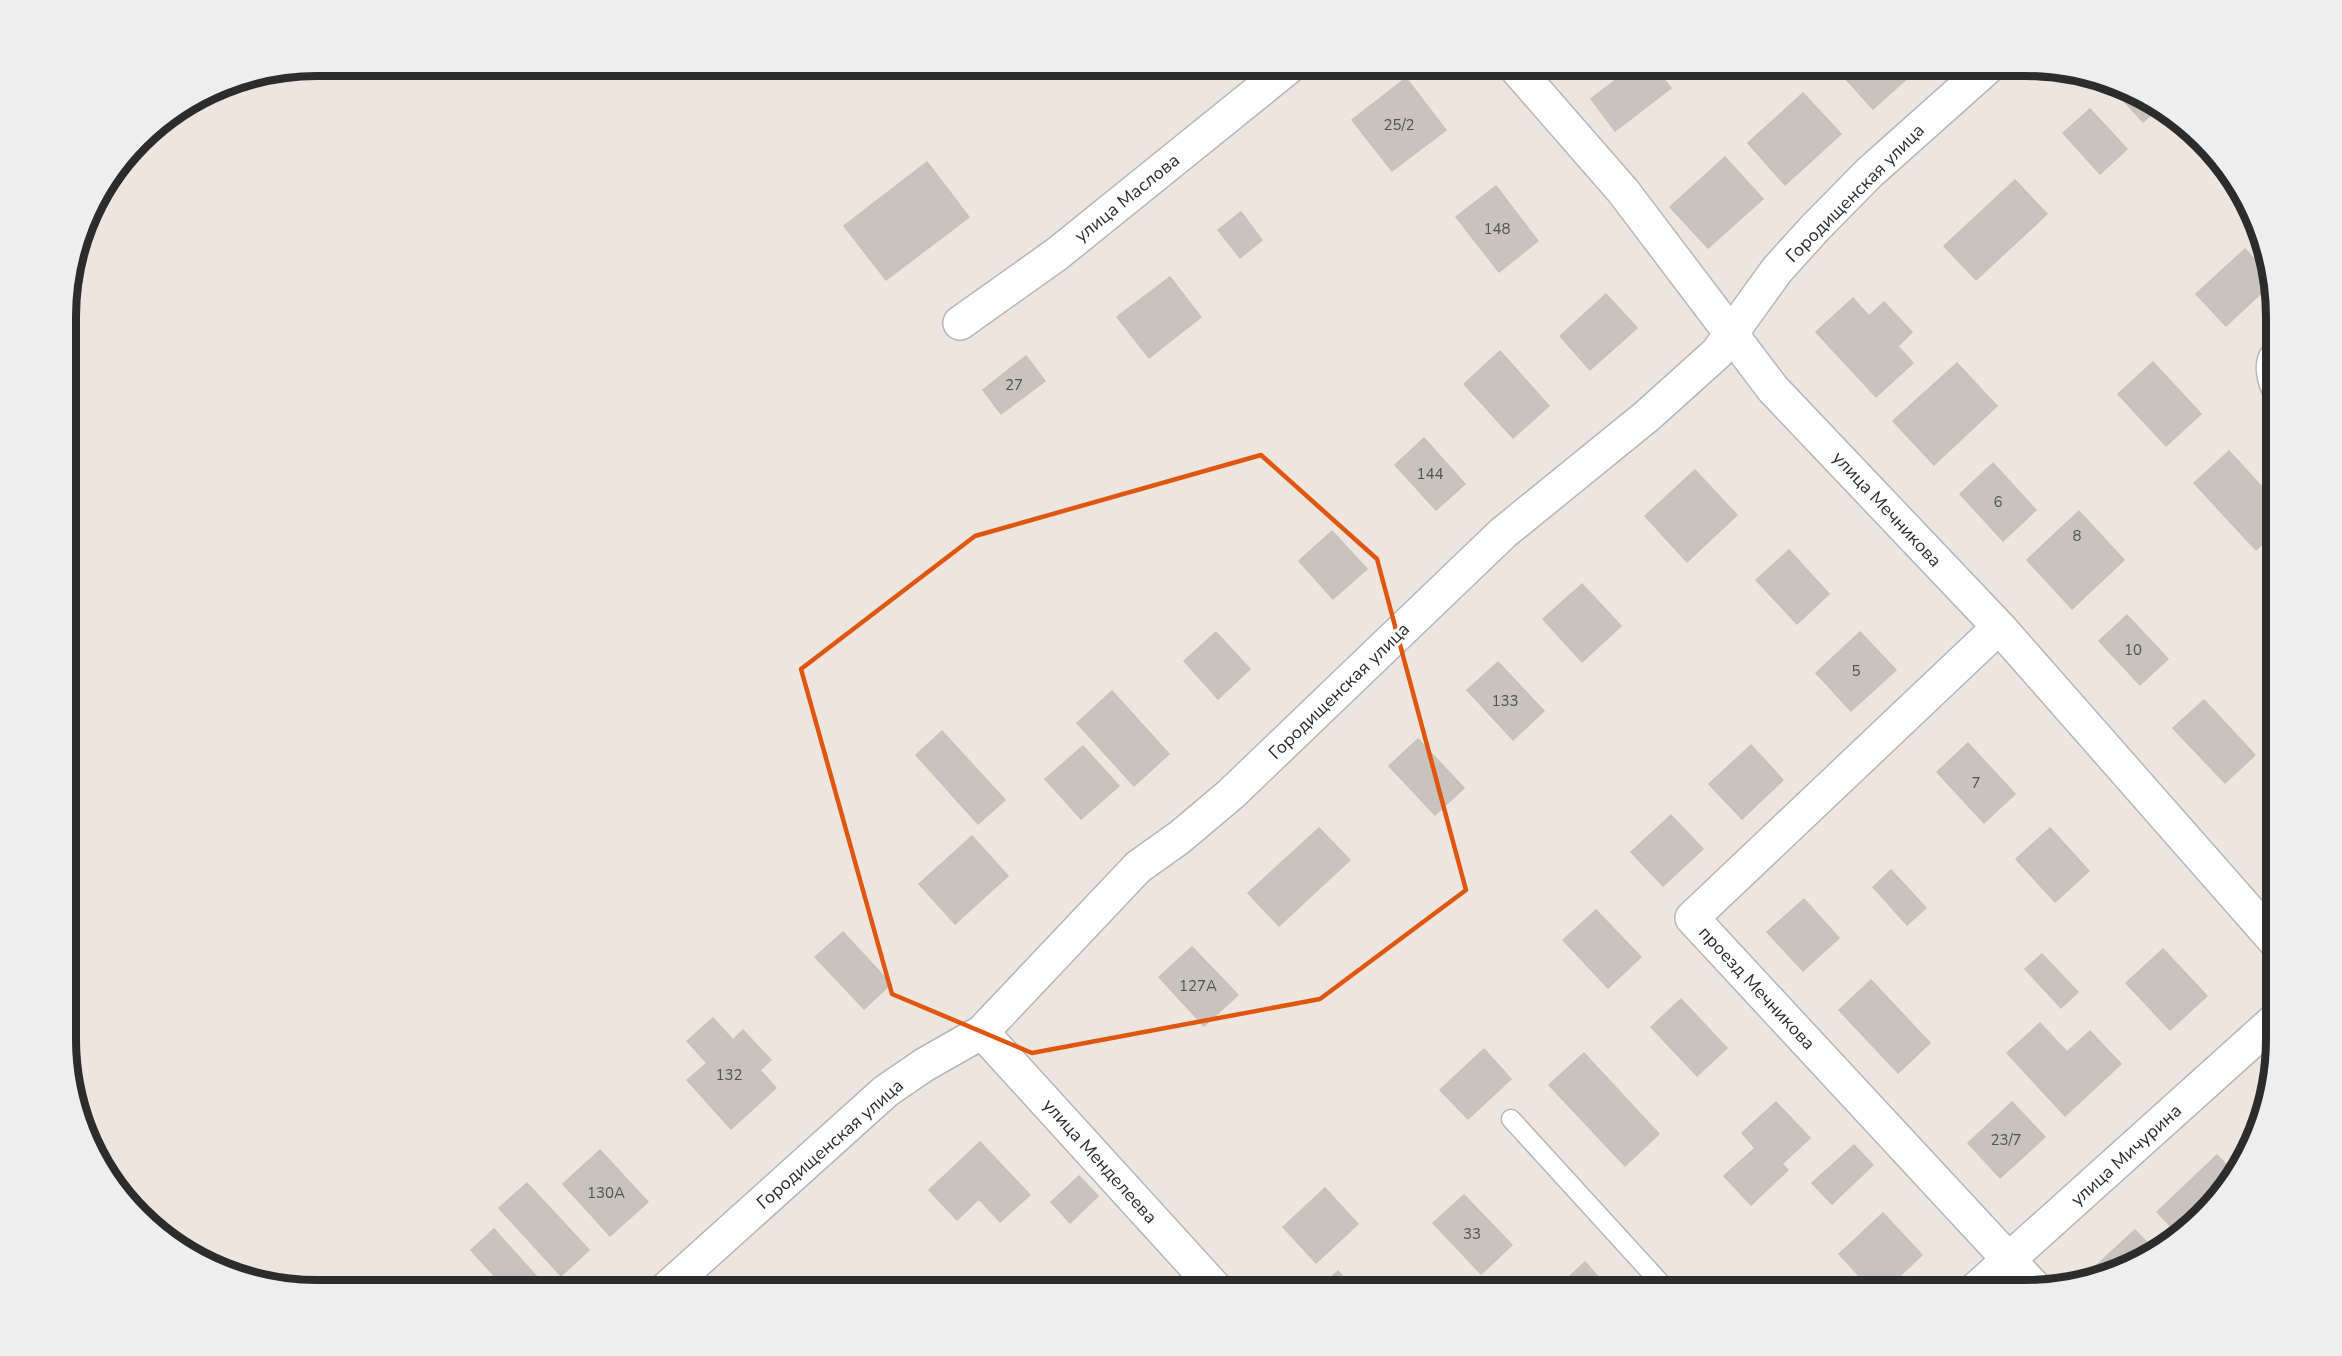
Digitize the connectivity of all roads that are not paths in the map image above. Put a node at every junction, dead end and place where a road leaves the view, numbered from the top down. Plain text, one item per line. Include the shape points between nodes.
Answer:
1 (1278, 76) edge
2 (1523, 76) edge
3 (1978, 76) edge
4 (960, 323) dead end
5 (1732, 333) junction
6 (1999, 627) junction
7 (2266, 929) edge
8 (2266, 1029) edge
9 (982, 1032) junction
10 (1511, 1119) dead end
11 (2009, 1260) junction
12 (676, 1280) edge
13 (1208, 1280) edge
14 (1658, 1280) edge
15 (1987, 1280) edge
16 (2027, 1280) edge

1 - 4 street, улица Маслова via 1057,254
2 - 5 street, улица Мечникова via 1623,191
3 - 5 street, Городищенская улица via 1869,173 1814,229 1777,270
5 - 6 street, улица Мечникова via 1773,389
5 - 9 street, Городищенская улица via 1717,353 1647,416 1503,533 1231,794 1138,867
6 - 7 street, улица Мечникова
6 - 11 street, проезд Мечникова via 1692,918
8 - 11 street, улица Мичурина
9 - 12 street, Городищенская улица via 886,1091
9 - 13 street, улица Менделеева
10 - 14 lane
11 - 15 street, улица Мичурина
11 - 16 street, проезд Мечникова

